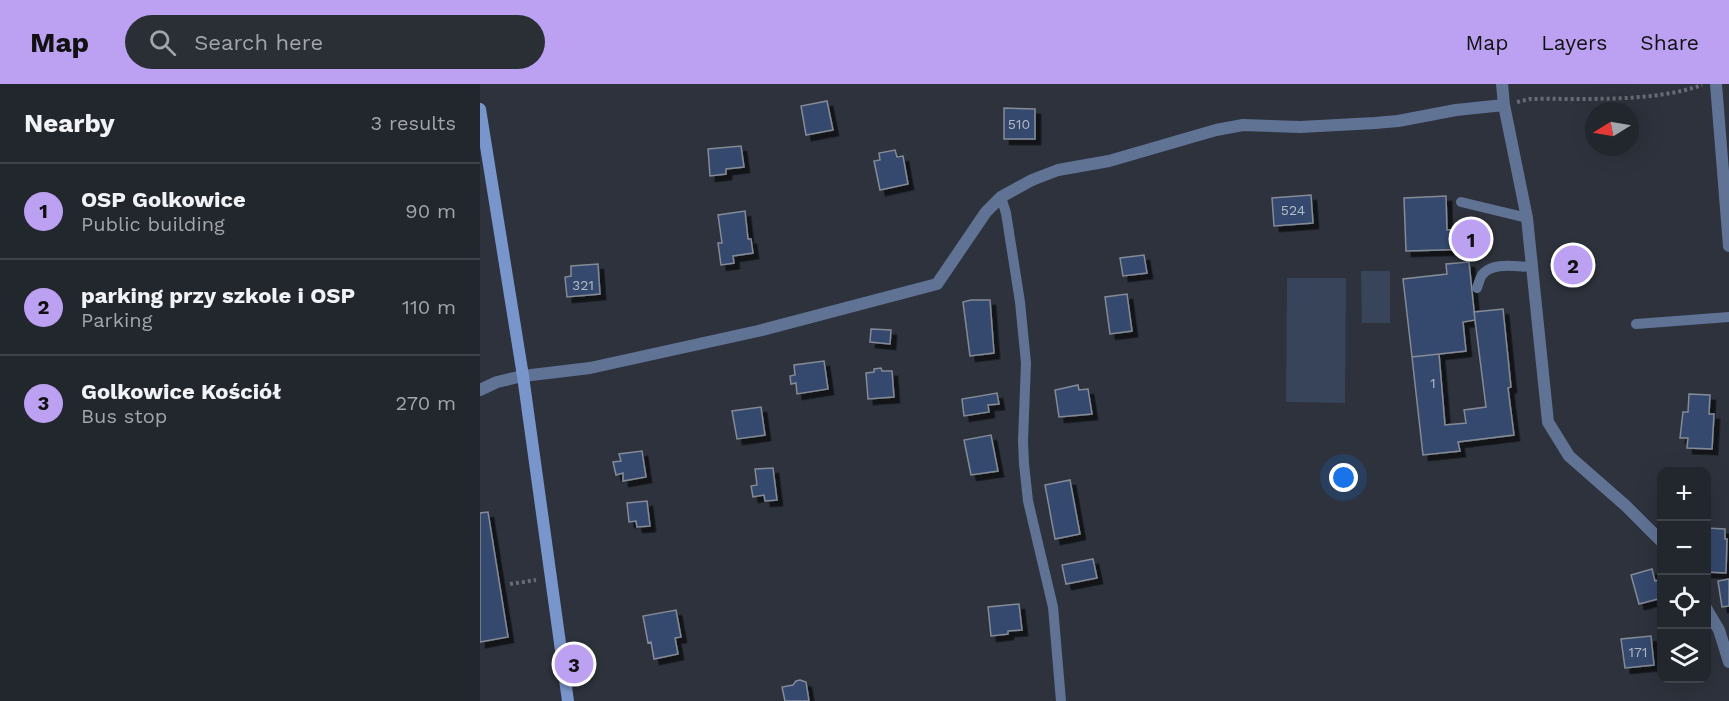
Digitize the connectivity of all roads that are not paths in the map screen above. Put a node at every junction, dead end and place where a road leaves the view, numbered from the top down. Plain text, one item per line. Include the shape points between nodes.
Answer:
1 (1502, 84) edge
2 (1716, 84) edge
3 (1504, 105) junction
4 (480, 109) edge
5 (1001, 197) junction
6 (1461, 202) dead end
7 (1527, 218) junction
8 (1729, 246) edge
9 (1533, 267) junction
10 (1477, 288) dead end
11 (1729, 317) edge
12 (1636, 324) dead end
13 (523, 376) junction
14 (480, 390) edge
15 (1657, 537) edge
16 (1711, 615) edge
17 (1729, 662) edge
18 (568, 701) edge
19 (1060, 701) edge

1 - 3 street
2 - 8 street
3 - 5 street via 1375,123 1243,125 1058,171
3 - 7 street
4 - 13 street
5 - 13 street via 986,212 937,284 758,331 590,368
5 - 19 lane via 1020,302 1026,363 1023,441 1028,501 1053,607
6 - 7 lane
7 - 9 street
9 - 10 lane via 1491,268 1482,275
9 - 15 street via 1548,422 1569,456
11 - 12 lane
13 - 14 street
13 - 18 street
16 - 17 street

